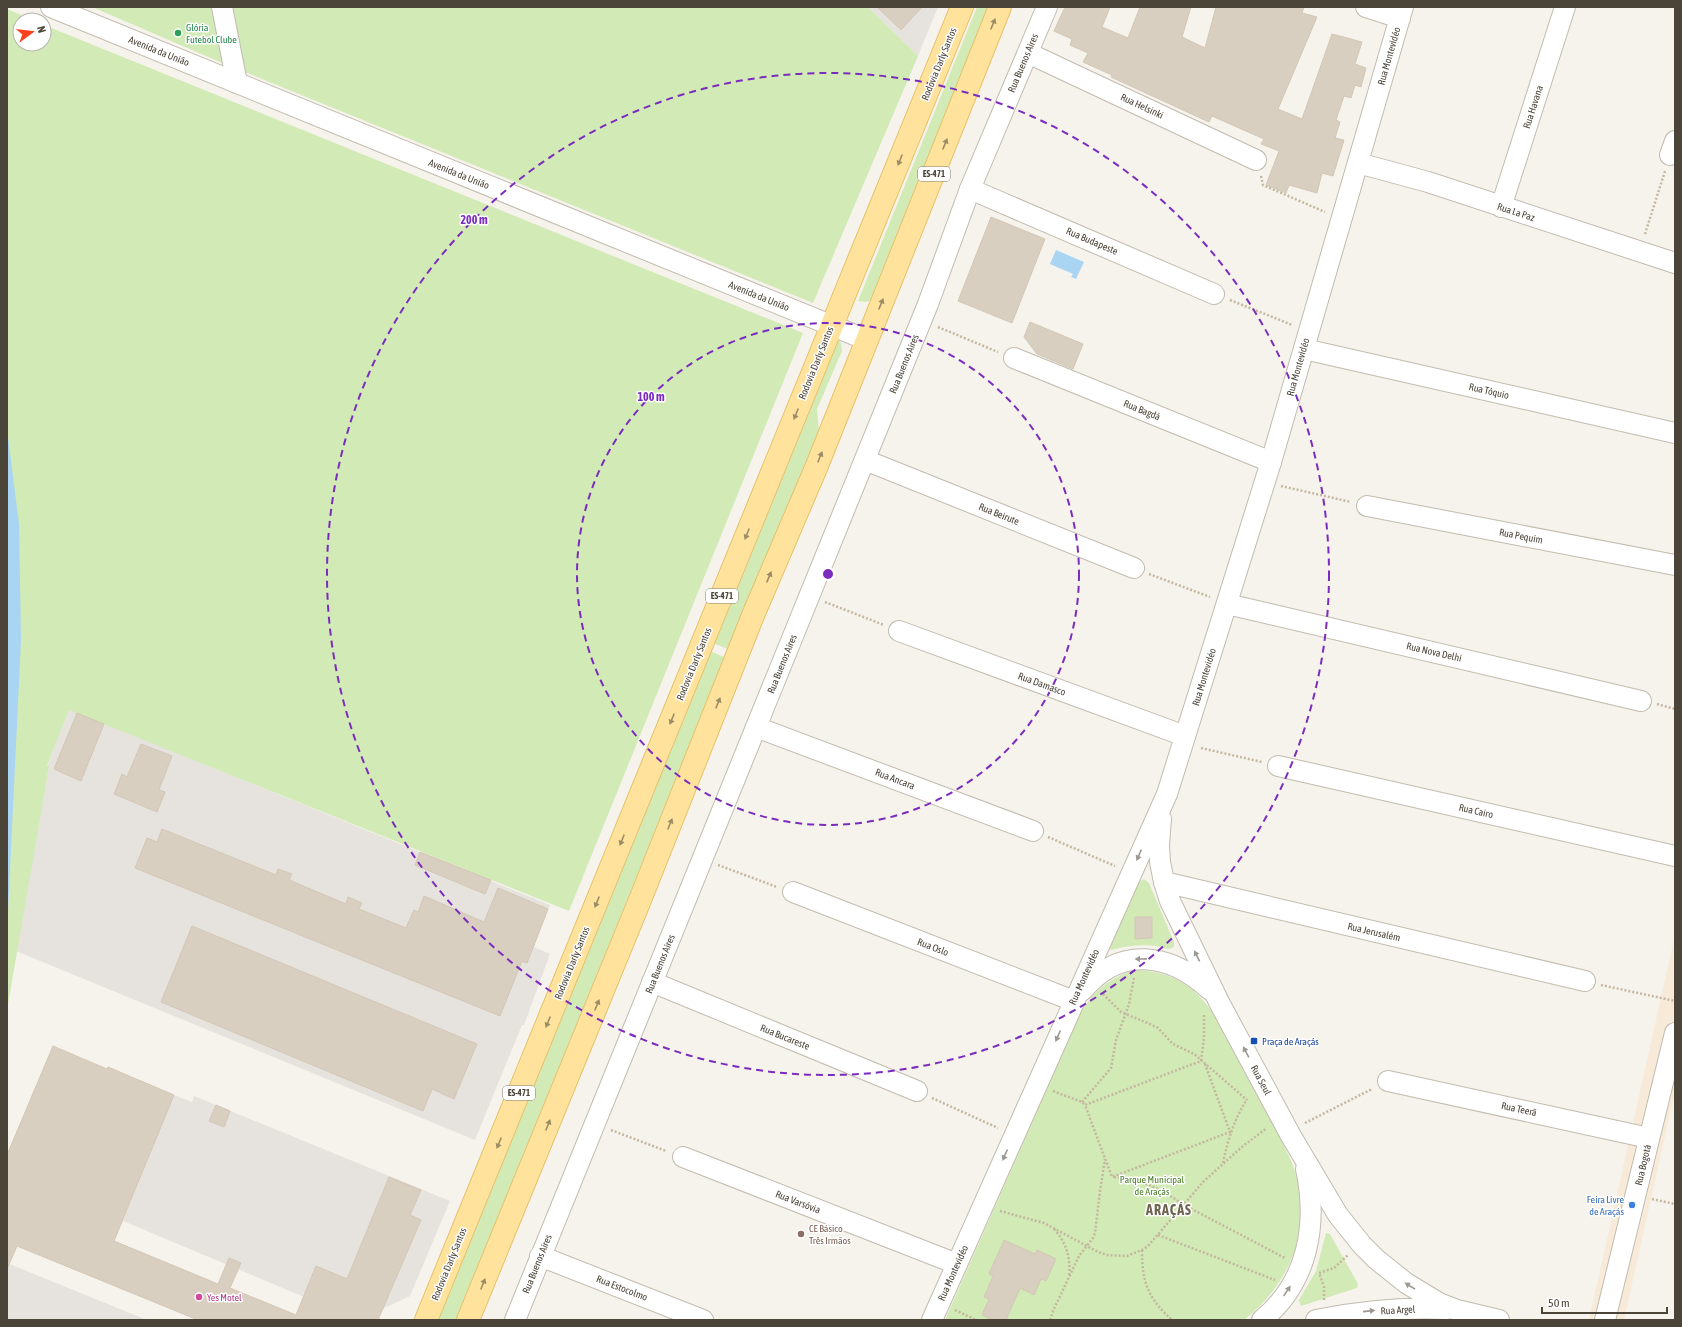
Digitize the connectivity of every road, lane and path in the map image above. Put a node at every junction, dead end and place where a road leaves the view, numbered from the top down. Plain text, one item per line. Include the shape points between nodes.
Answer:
1 (51, 7) edge
2 (222, 7) edge
3 (962, 7) edge
4 (1000, 7) edge
5 (1047, 7) edge
6 (1366, 7) edge
7 (1565, 7) edge
8 (1402, 12) edge
9 (1028, 53) junction
10 (237, 83) junction
11 (1673, 148) edge
12 (1256, 160) joint
13 (1358, 163) junction
14 (970, 189) junction
15 (1501, 207) junction
16 (1341, 220) junction
17 (1640, 252) junction
18 (1675, 263) edge
19 (1214, 294) joint
20 (922, 321) junction
21 (832, 326) junction
22 (867, 340) junction
23 (1306, 340) junction
24 (1014, 358) joint
25 (1675, 433) edge
26 (865, 460) junction
27 (1271, 462) junction
28 (1264, 482) junction
29 (1367, 506) joint
30 (1675, 565) edge
31 (1134, 568) joint
32 (809, 596) junction
33 (1227, 604) junction
34 (899, 631) joint
35 (1641, 701) dead end
36 (756, 727) junction
37 (1184, 740) junction
38 (1278, 766) joint
39 (1167, 794) junction
40 (1033, 831) joint
41 (1675, 856) edge
42 (702, 859) junction
43 (1131, 873) junction
44 (1164, 882) junction
45 (793, 892) joint
46 (1135, 974) dead end
47 (652, 982) junction
48 (1585, 982) joint
49 (1101, 992) dead end
50 (1074, 1001) junction
51 (1675, 1001) edge
52 (1212, 1009) junction
53 (1125, 1014) junction
54 (1675, 1033) edge
55 (1672, 1057) edge
56 (1201, 1061) junction
57 (1205, 1064) junction
58 (1388, 1081) joint
59 (1050, 1090) dead end
60 (917, 1091) joint
61 (1249, 1096) dead end
62 (1247, 1100) junction
63 (1084, 1104) junction
64 (595, 1123) junction
65 (1269, 1126) dead end
66 (1230, 1132) junction
67 (1290, 1133) junction
68 (1014, 1135) junction
69 (1649, 1138) junction
70 (683, 1157) joint
71 (1105, 1158) junction
72 (1223, 1164) junction
73 (1112, 1176) junction
74 (1636, 1195) junction
75 (1675, 1204) edge
76 (1184, 1205) junction
77 (983, 1206) junction
78 (1052, 1227) junction
79 (1158, 1235) junction
80 (1362, 1245) junction
81 (1087, 1246) junction
82 (1142, 1250) junction
83 (540, 1256) junction
84 (1287, 1260) dead end
85 (957, 1264) junction
86 (1068, 1279) junction
87 (1277, 1280) dead end
88 (1457, 1310) junction
89 (938, 1315) edge
90 (1321, 1319) edge
91 (426, 1320) edge
92 (468, 1320) edge
93 (514, 1320) edge
94 (703, 1320) edge
95 (976, 1320) edge
96 (1050, 1320) edge
97 (1172, 1320) edge
98 (1262, 1320) edge
99 (1499, 1320) edge
100 (1606, 1320) edge

1 - 10 street, Avenida da União
2 - 10 street
3 -> 21 main road, Rodovia Darly Santos / ES-471
22 -> 4 main road, ES-471
5 - 9 street, Rua Buenos Aires
6 - 8 street
7 - 15 street, Rua Havana
8 - 13 street, Rua Montevidéo
9 - 12 street, Rua Helsinki
9 - 14 street, Rua Buenos Aires
10 - 21 street, Avenida da União
11 - 17 path
12 - 16 path via 1263,185
13 - 15 street, Rua La Paz via 1428,182
13 - 16 street, Rua Montevidéo
14 - 19 street, Rua Budapeste
14 - 20 street, Rua Buenos Aires
15 - 17 street, Rua La Paz
16 - 23 street, Rua Montevidéo
17 - 18 street, Rua La Paz
19 - 23 path
20 - 24 path
20 - 26 street, Rua Buenos Aires
21 - 22 street, Avenida da União
21 -> 91 main road, Rodovia Darly Santos / ES-471
92 -> 22 main road, ES-471
23 - 25 street, Rua Tóquio
23 - 27 street, Rua Montevidéo
24 - 27 street, Rua Bagdá
26 - 31 street, Rua Beirute
26 - 32 street, Rua Buenos Aires
27 - 28 street, Rua Montevidéo
28 - 29 path
28 - 33 street, Rua Montevidéo
29 - 30 street, Rua Pequim
31 - 33 path
32 - 34 path
32 - 36 street, Rua Buenos Aires
33 - 35 street, Rua Nova Delhi
33 - 37 street, Rua Montevidéo
34 - 37 street, Rua Damasco
36 - 40 street, Rua Ancara
36 - 42 street, Rua Buenos Aires
37 - 38 path
37 - 39 street, Rua Montevidéo
38 - 41 street, Rua Cairo
39 -> 43 street, Rua Montevidéo
39 - 44 street, Rua Seul via 1159,845
40 - 43 path
42 - 45 path
42 - 47 street, Rua Buenos Aires
43 - 50 street, Rua Montevidéo
44 - 48 street, Rua Jerusalém
52 -> 44 street, Rua Seul
45 - 50 street, Rua Oslo
46 - 53 path
47 - 60 street, Rua Bucareste
47 - 64 street, Rua Buenos Aires
48 - 51 path
49 - 53 path
52 -> 50 street via 1210,991 1199,980 1167,963 1147,959 1132,959 1108,968 1087,985
50 -> 68 street, Rua Montevidéo
52 - 56 path
67 -> 52 street, Rua Seul
53 - 56 path via 1158,1028 1173,1044 1194,1054
53 - 63 path via 1116,1040 1111,1068
54 - 55 street, Rua Bogotá
55 - 69 street, Rua Bogotá
56 - 57 path
56 - 63 path
57 - 62 path
57 - 66 path
58 - 67 path
58 - 69 street, Rua Teerã
59 - 63 path
60 - 68 path
61 - 62 path
62 - 66 path
63 - 71 path
64 - 70 path
64 - 83 street, Rua Buenos Aires
65 - 72 path
66 - 72 path
66 - 73 path
67 - 80 street, Rua Seul via 1338,1215
98 -> 67 street via 1277,1305 1296,1276 1303,1260 1311,1224 1312,1205 1307,1174
68 -> 77 street, Rua Montevidéo
69 - 74 street, Rua Bogotá
70 - 85 street, Rua Varsóvia
71 - 73 path
71 - 81 path via 1098,1201 1097,1227
72 - 76 path via 1204,1181
73 - 76 path via 1151,1185
74 - 75 path
74 - 100 street, Rua Bogotá
76 - 79 path
76 - 84 path
77 - 78 path
77 - 85 street, Rua Montevidéo
78 - 81 path
78 - 86 path via 1066,1249
79 - 82 path
79 - 87 path
88 -> 80 street, Rua Seul via 1406,1283
80 - 90 path via 1334,1268 1319,1274 1324,1287
81 - 82 path via 1098,1252 1117,1256 1127,1256
81 - 86 path
82 - 97 path via 1143,1272 1149,1292 1157,1306
83 - 93 street, Rua Buenos Aires
83 - 94 street, Rua Estocolmo
85 - 89 street, Rua Montevidéo
86 - 96 path
90 -> 88 street, Rua Argel via 1397,1309
88 - 99 street
89 - 95 path

